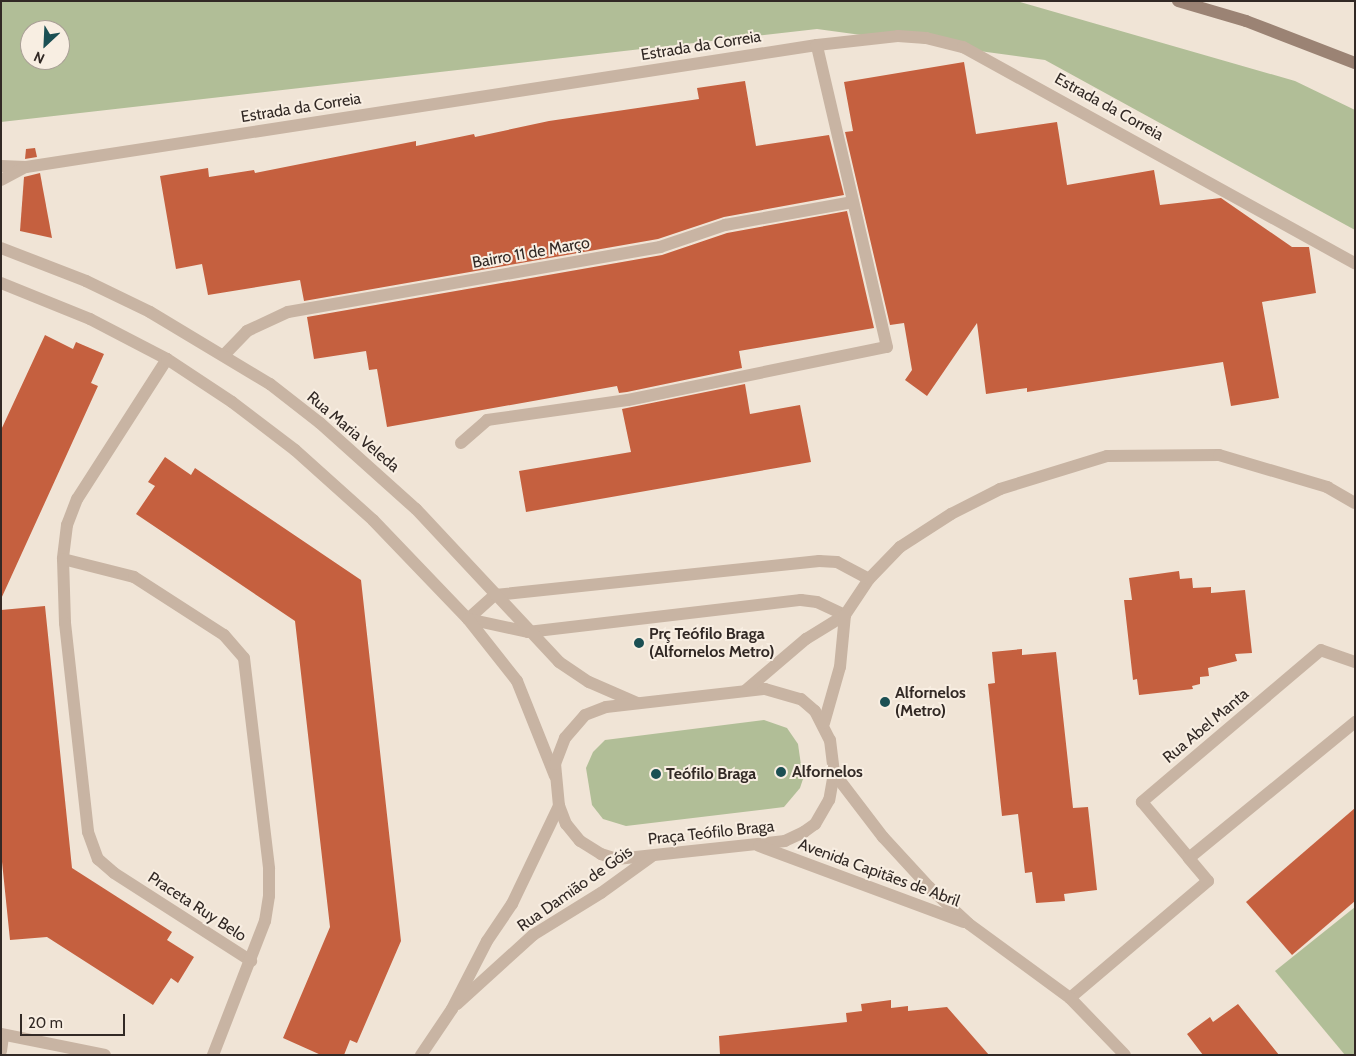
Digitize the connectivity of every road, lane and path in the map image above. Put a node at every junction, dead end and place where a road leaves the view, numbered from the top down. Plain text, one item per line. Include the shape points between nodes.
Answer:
1 (1178, 1) edge
2 (817, 44) junction
3 (1355, 64) edge
4 (1, 166) edge
5 (26, 167) junction
6 (1, 180) edge
7 (853, 202) junction
8 (1, 243) edge
9 (1, 248) edge
10 (16, 253) junction
11 (1355, 263) edge
12 (1, 283) edge
13 (225, 354) junction
14 (167, 359) junction
15 (461, 443) dead end
16 (1355, 503) edge
17 (63, 559) junction
18 (869, 579) junction
19 (495, 595) junction
20 (845, 615) junction
21 (468, 619) junction
22 (528, 632) junction
23 (1355, 662) edge
24 (746, 690) junction
25 (637, 703) junction
26 (1355, 722) edge
27 (824, 723) junction
28 (834, 773) junction
29 (555, 776) junction
30 (559, 806) junction
31 (756, 845) junction
32 (651, 857) junction
33 (1189, 858) junction
34 (969, 924) junction
35 (251, 961) junction
36 (1070, 998) junction
37 (452, 1009) junction
38 (2, 1035) edge
39 (1, 1051) edge
40 (105, 1055) edge
41 (213, 1055) edge
42 (421, 1055) edge
43 (1126, 1055) edge

1 - 3 main road via 1246,21
2 - 5 street, Estrada da Correia
2 - 7 street
2 - 11 street, Estrada da Correia via 898,36 963,47
4 - 5 street, Estrada da Correia
5 - 6 street
7 - 13 street, Bairro 11 de Março via 725,225 660,247 288,312 247,331
7 - 15 street via 887,347 628,400 487,420
8 - 10 street
9 - 10 street, Rua Maria Veleda
10 - 13 street, Rua Maria Veleda via 150,312
12 - 14 street via 90,320
13 - 19 street, Rua Maria Veleda via 270,384 370,466 416,509
14 - 17 street via 77,499 68,525
14 - 21 street via 296,450 373,520
16 - 18 street via 1327,487 1220,455 1108,456 1000,490 951,514 900,547
17 - 35 street, Praceta Ruy Belo via 65,623 91,844 98,859 114,873
17 - 35 street, Praceta Ruy Belo via 134,577 224,635 244,658 269,870 265,921
18 - 19 street via 849,567 819,561
18 - 20 street
19 - 21 street
19 - 22 street, Rua Maria Veleda
20 - 22 street via 818,602 801,600
20 - 24 street via 806,639
20 - 27 street via 840,667
21 - 22 street
21 - 29 street via 516,681
22 - 25 street, Rua Maria Veleda via 567,669
23 - 33 street, Rua Abel Manta via 1321,650 1142,802
24 - 25 street, Praça Teófilo Braga
24 - 27 street, Praça Teófilo Braga via 786,692 801,699
25 - 29 street, Praça Teófilo Braga via 606,707 585,714 565,738 558,753
26 - 33 street
27 - 28 street, Praça Teófilo Braga via 830,740
28 - 31 street, Praça Teófilo Braga via 828,800 815,824 785,841
28 - 34 street, Avenida Capitães de Abril via 897,854
29 - 30 street, Praça Teófilo Braga
30 - 32 street, Praça Teófilo Braga via 580,841 600,854 617,859
30 - 37 street, Rua Damião de Góis via 512,904 487,941
31 - 32 street, Praça Teófilo Braga
31 - 34 street, Avenida Capitães de Abril
32 - 37 street, Rua Damião de Góis via 602,893 533,935
33 - 36 street, Rua Abel Manta via 1208,881
34 - 36 street
35 - 41 street
36 - 43 street
37 - 42 street, Rua Damião de Góis
38 - 39 street
38 - 40 street

